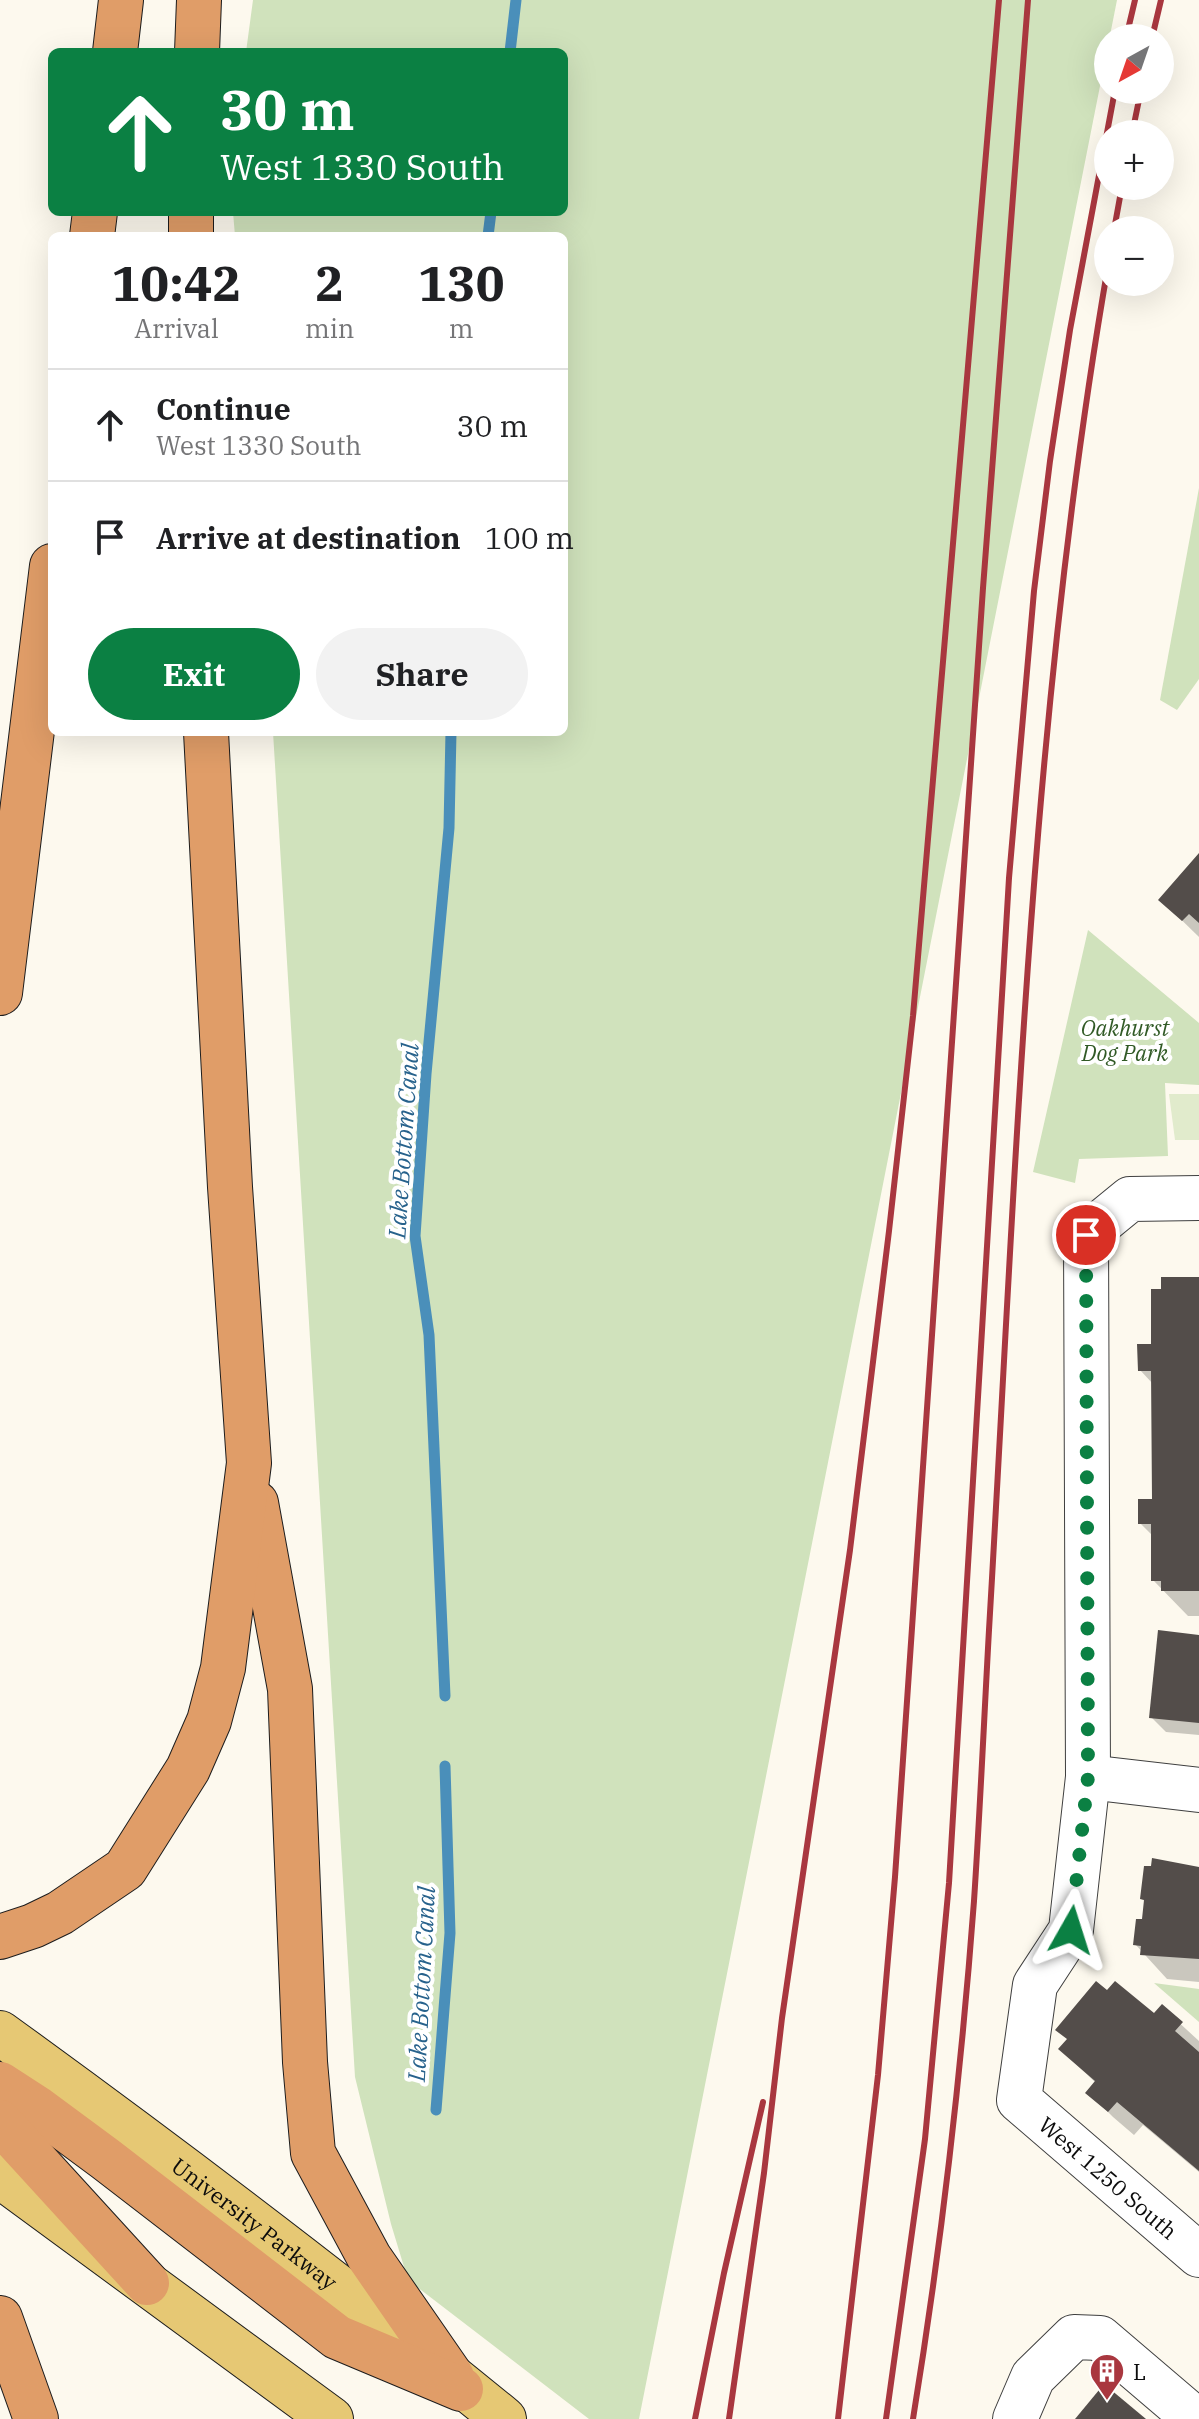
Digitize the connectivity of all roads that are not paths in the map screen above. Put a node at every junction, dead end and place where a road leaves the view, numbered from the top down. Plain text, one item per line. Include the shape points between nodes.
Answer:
1 (121, 0) edge
2 (199, 0) edge
3 (115, 48) edge
4 (197, 48) edge
5 (48, 599) edge
6 (206, 736) edge
7 (0, 993) edge
8 (1199, 1198) edge
9 (249, 1463) junction
10 (1088, 1777) junction
11 (1199, 1790) edge
12 (0, 1937) edge
13 (0, 2033) edge
14 (0, 2084) edge
15 (0, 2122) edge
16 (0, 2176) edge
17 (1199, 2255) edge
18 (147, 2283) junction
19 (0, 2318) edge
20 (477, 2397) edge
21 (36, 2419) edge
22 (331, 2419) edge
23 (1015, 2419) edge
24 (1195, 2419) edge

1 - 3 highway
2 - 4 highway
5 - 7 highway
6 - 9 highway
8 - 10 street via 1130,1199 1086,1235
9 - 12 highway via 223,1668 209,1721 188,1769 125,1869 60,1913
9 - 20 highway via 290,1689 313,2153 369,2257
10 - 11 street
10 - 17 street, West 1250 South via 1071,1930 1035,1985 1019,2100
13 - 20 main road, University Parkway via 129,2126
14 - 20 highway via 337,2337
15 - 18 highway
16 - 18 main road
18 - 22 main road
19 - 21 highway
23 - 24 street via 1033,2377 1074,2337 1100,2338

